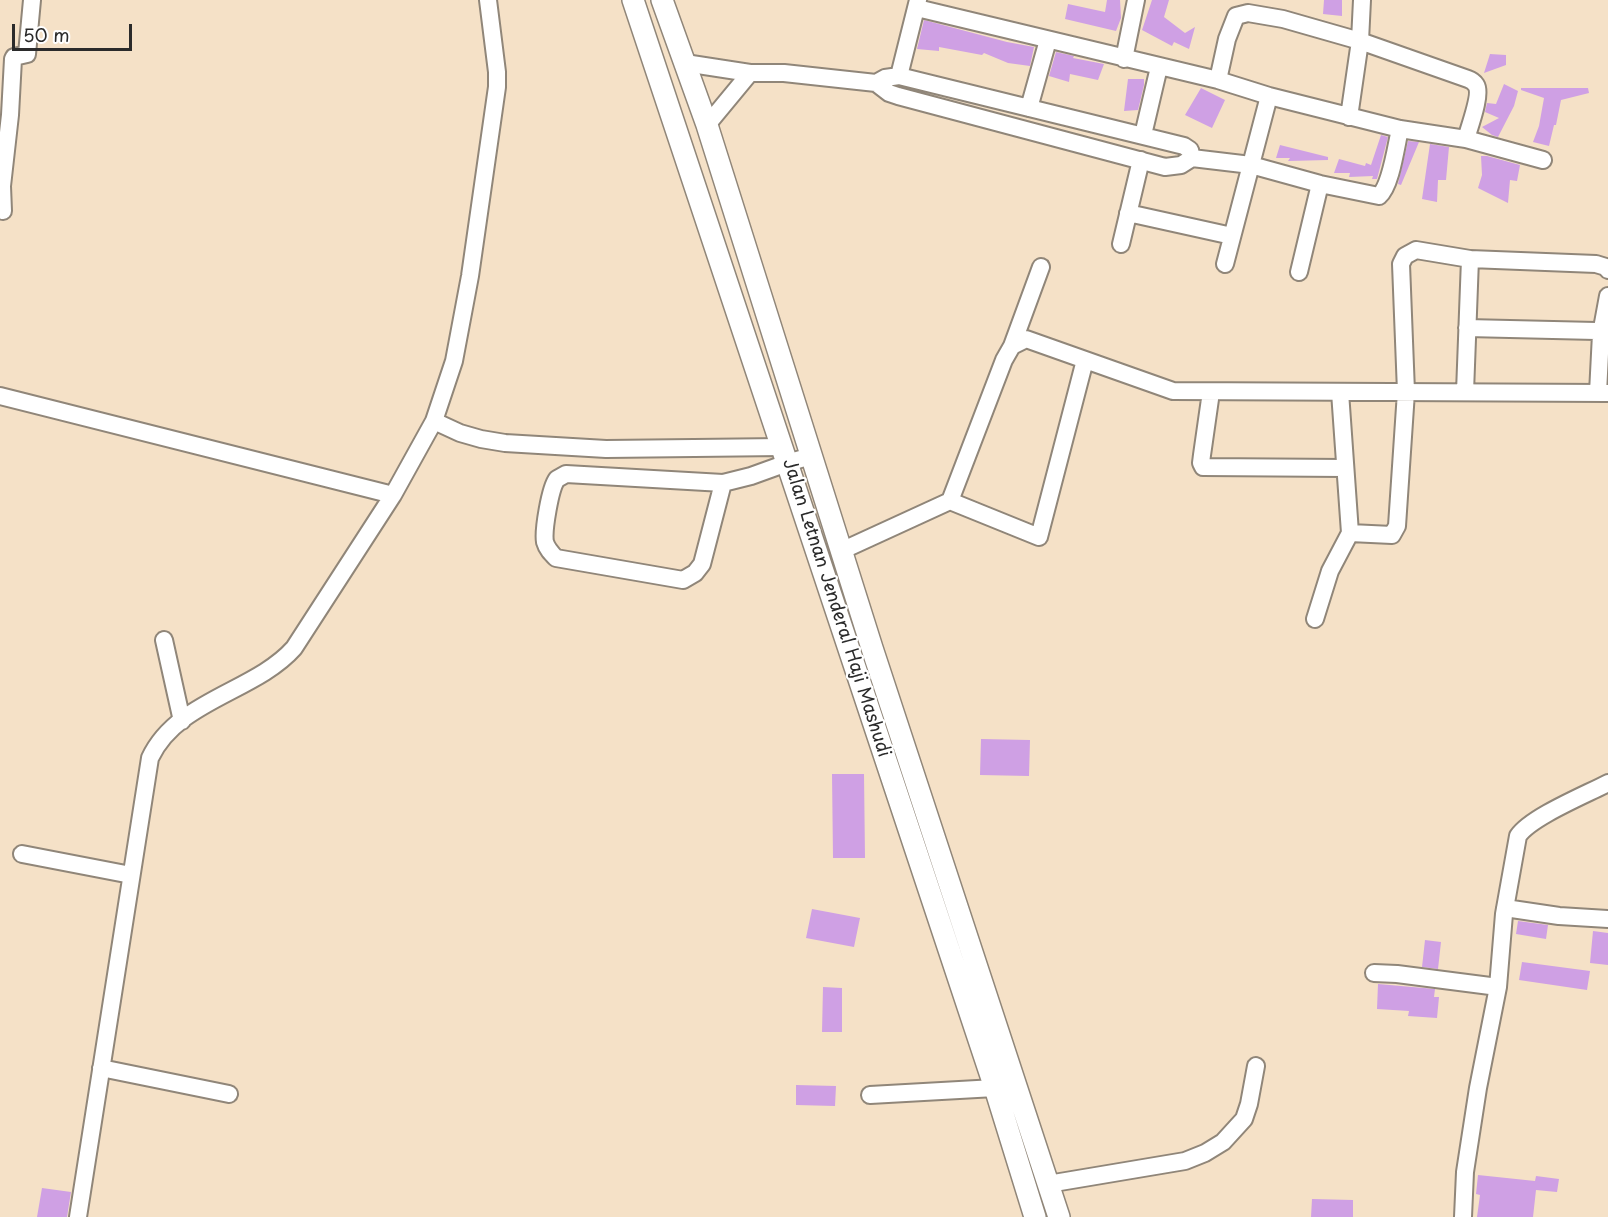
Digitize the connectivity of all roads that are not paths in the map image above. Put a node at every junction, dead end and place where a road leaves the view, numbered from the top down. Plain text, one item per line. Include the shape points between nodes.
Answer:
1 (32, 0) edge
2 (488, 0) edge
3 (633, 0) edge
4 (662, 0) edge
5 (1136, 0) edge
6 (1272, 0) edge
7 (1362, 0) edge
8 (918, 4) edge
9 (1271, 17) junction
10 (1048, 40) junction
11 (1360, 41) junction
12 (1124, 59) junction
13 (685, 63) junction
14 (1159, 67) junction
15 (750, 73) junction
16 (899, 76) junction
17 (1218, 80) junction
18 (876, 83) junction
19 (1269, 96) junction
20 (1029, 108) junction
21 (1349, 117) junction
22 (707, 125) junction
23 (1400, 129) junction
24 (1143, 135) junction
25 (1466, 139) junction
26 (1192, 158) junction
27 (1141, 160) junction
28 (1543, 160) dead end
29 (1251, 165) junction
30 (1320, 184) junction
31 (3, 211) dead end
32 (1128, 213) junction
33 (1233, 236) junction
34 (1121, 244) dead end
35 (1470, 259) junction
36 (1225, 264) dead end
37 (1041, 267) dead end
38 (1608, 270) edge
39 (1299, 272) dead end
40 (1608, 296) edge
41 (1467, 328) junction
42 (1601, 334) junction
43 (1012, 346) junction
44 (1085, 360) junction
45 (1211, 392) junction
46 (1340, 392) junction
47 (1406, 392) junction
48 (1465, 392) junction
49 (1603, 393) edge
50 (0, 396) edge
51 (434, 421) junction
52 (785, 455) junction
53 (812, 456) junction
54 (1345, 468) junction
55 (723, 483) junction
56 (393, 495) junction
57 (950, 501) junction
58 (1350, 533) junction
59 (841, 551) junction
60 (1316, 619) dead end
61 (164, 640) dead end
62 (182, 721) junction
63 (1608, 783) edge
64 (22, 854) dead end
65 (131, 875) junction
66 (1505, 908) junction
67 (1608, 919) edge
68 (1374, 973) dead end
69 (1498, 987) junction
70 (1256, 1066) dead end
71 (101, 1068) junction
72 (995, 1088) junction
73 (229, 1094) dead end
74 (870, 1095) dead end
75 (1048, 1184) junction
76 (78, 1217) edge
77 (1035, 1217) edge
78 (1059, 1217) edge
79 (1463, 1217) edge

1 - 31 street via 28,52 13,59
2 - 51 street via 497,87 454,361
3 - 52 main road, Jalan Letnan Jenderal Haji Mashudi
4 - 13 main road, Jalan Letnan Jenderal Haji Mashudi
5 - 12 street
6 - 9 street
7 - 11 street
8 - 10 street
8 - 16 street
9 - 11 street
9 - 17 street via 1248,13 1236,16
10 - 12 street
10 - 20 street
11 - 21 street
11 - 25 street via 1475,82 1478,95
12 - 14 street
13 - 15 street
13 - 22 main road, Jalan Letnan Jenderal Haji Mashudi
14 - 17 street
14 - 24 street
15 - 18 street
15 - 22 street
16 - 18 street
16 - 20 street
17 - 19 street
18 - 27 street via 898,96
19 - 21 street
19 - 29 street
20 - 24 street
21 - 23 street
22 - 53 main road, Jalan Letnan Jenderal Haji Mashudi
23 - 25 street
23 - 30 street via 1381,194
24 - 26 street via 1184,146
25 - 28 street
26 - 27 street via 1174,166
26 - 29 street
27 - 32 street
29 - 30 street
29 - 33 street
30 - 39 street
32 - 33 street
32 - 34 street
33 - 36 street
35 - 38 street via 1596,264
35 - 41 street
35 - 47 street via 1416,250 1405,256 1401,264
37 - 43 street
40 - 42 street
41 - 42 street
41 - 48 street
42 - 49 street
43 - 44 street via 1026,339
43 - 57 street
44 - 45 street via 1173,391
44 - 57 street via 1039,537
45 - 46 street
45 - 54 street via 1203,466
46 - 47 street
46 - 54 street
47 - 48 street
47 - 58 street via 1397,526 1392,535
48 - 49 street
50 - 56 street
51 - 52 street via 459,433 505,442
51 - 56 street
52 - 53 street
52 - 55 street via 751,476
52 - 72 main road, Jalan Letnan Jenderal Haji Mashudi
53 - 59 main road, Jalan Letnan Jenderal Haji Mashudi
54 - 58 street
55 - 55 street via 566,474 558,478 553,489 545,542 556,558 683,580 702,564
56 - 62 street via 284,659
57 - 59 street
58 - 60 street via 1330,571
59 - 75 main road, Jalan Letnan Jenderal Haji Mashudi
61 - 62 street
62 - 65 street via 165,734 150,758
63 - 66 street via 1522,830
64 - 65 street
65 - 71 street
66 - 67 street
66 - 69 street
68 - 69 street
69 - 79 street via 1465,1172
70 - 75 street via 1244,1119 1223,1142 1204,1154 1185,1161
71 - 73 street
71 - 76 street
72 - 74 street
72 - 77 main road, Jalan Letnan Jenderal Haji Mashudi
75 - 78 main road, Jalan Letnan Jenderal Haji Mashudi

